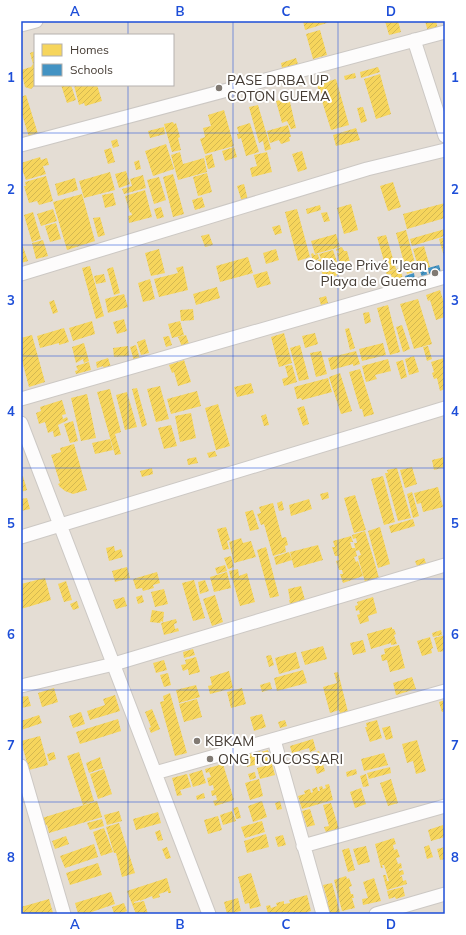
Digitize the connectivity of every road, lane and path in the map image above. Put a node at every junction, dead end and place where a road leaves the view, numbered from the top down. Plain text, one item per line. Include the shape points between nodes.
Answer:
1 (36, 21) edge
2 (21, 25) edge
3 (445, 32) edge
4 (414, 40) junction
5 (445, 136) edge
6 (21, 145) edge
7 (445, 150) edge
8 (21, 274) edge
9 (445, 277) edge
10 (21, 399) edge
11 (445, 408) edge
12 (21, 423) edge
13 (60, 526) junction
14 (21, 537) edge
15 (445, 565) edge
16 (114, 664) junction
17 (21, 686) edge
18 (445, 691) edge
19 (274, 740) junction
20 (21, 766) edge
21 (155, 774) junction
22 (445, 806) edge
23 (304, 846) junction
24 (445, 894) edge
25 (64, 914) edge
26 (209, 914) edge
27 (323, 914) edge
28 (376, 914) edge

1 - 2 street
3 - 4 street
4 - 5 street
4 - 6 street
7 - 8 street via 367,169
9 - 10 street
11 - 13 street
12 - 13 street
13 - 14 street
13 - 16 street
15 - 16 street
16 - 17 street
16 - 21 street
18 - 19 street
19 - 21 street
19 - 23 street
20 - 25 street
21 - 26 street
22 - 23 street
23 - 27 street
24 - 28 street

